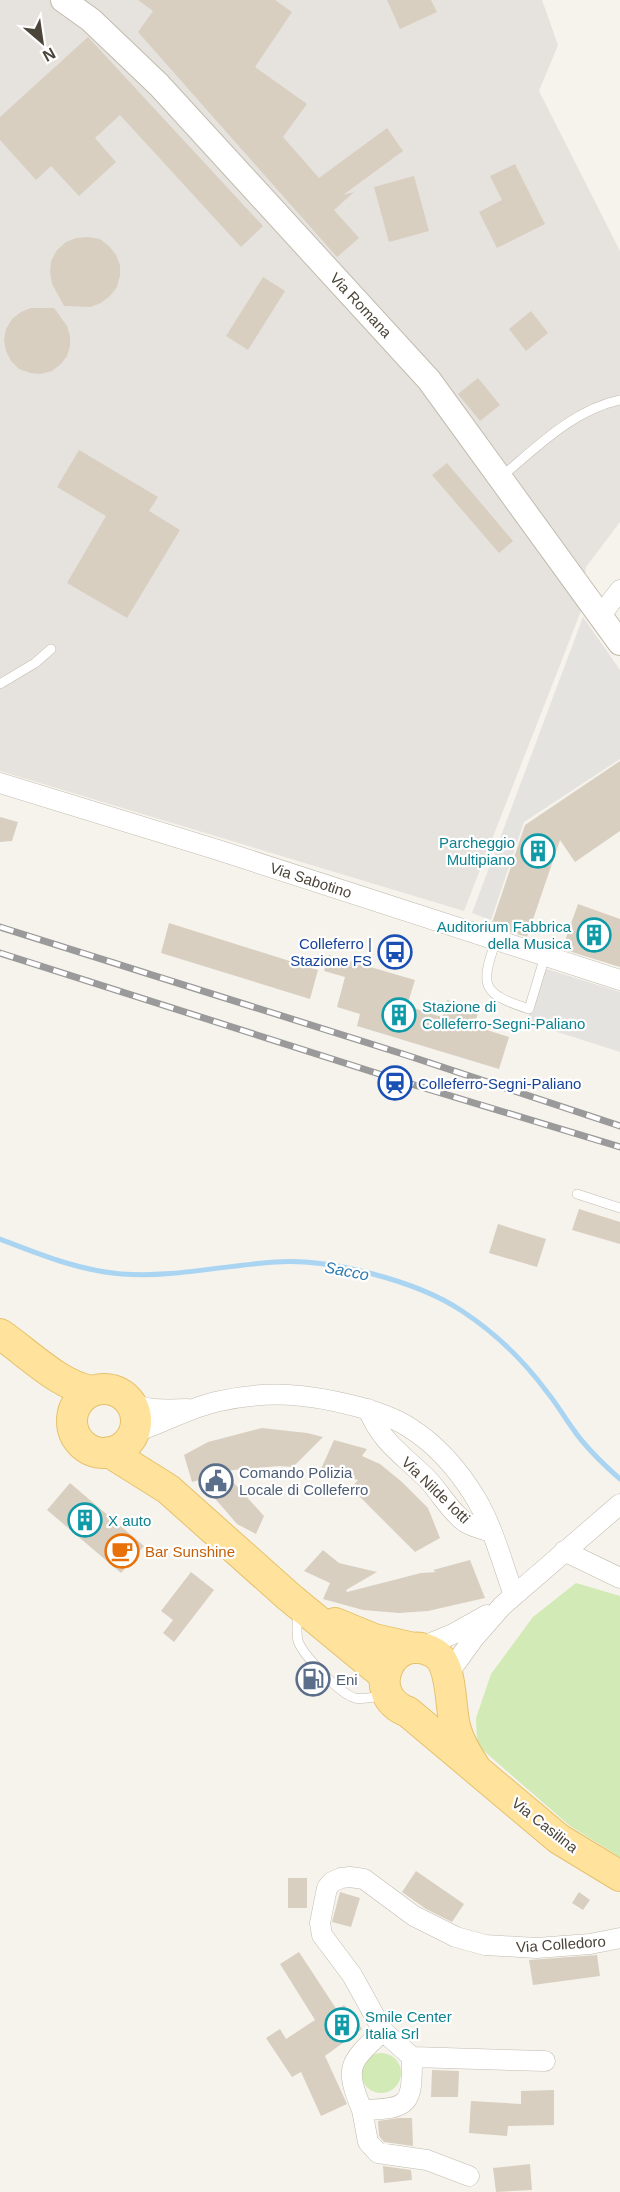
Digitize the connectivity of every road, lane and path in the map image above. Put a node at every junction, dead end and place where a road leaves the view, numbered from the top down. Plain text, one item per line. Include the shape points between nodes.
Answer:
1 (63, 0) edge
2 (620, 400) edge
3 (501, 477) junction
4 (620, 590) edge
5 (601, 615) junction
6 (620, 643) edge
7 (51, 649) dead end
8 (0, 684) edge
9 (0, 783) edge
10 (496, 940) junction
11 (546, 956) junction
12 (620, 980) edge
13 (577, 1194) dead end
14 (620, 1208) edge
15 (0, 1334) edge
16 (0, 1358) edge
17 (82, 1400) junction
18 (131, 1402) junction
19 (190, 1409) junction
20 (368, 1409) junction
21 (125, 1441) junction
22 (620, 1504) edge
23 (491, 1532) junction
24 (564, 1551) junction
25 (620, 1578) edge
26 (293, 1600) junction
27 (508, 1601) junction
28 (417, 1648) junction
29 (448, 1680) junction
30 (394, 1694) junction
31 (475, 1767) junction
32 (620, 1876) edge
33 (620, 1938) edge
34 (383, 2031) junction
35 (412, 2057) junction
36 (545, 2061) dead end
37 (362, 2110) junction
38 (469, 2176) dead end

1 - 3 street, Via Romana via 91,20 159,85 411,360
2 - 3 lane via 577,417
3 - 5 street, Via Romana
4 - 5 street
5 - 6 street, Via Romana
7 - 8 lane
9 - 10 street, Via Sabotino
10 - 11 street, Via Sabotino
10 - 11 lane via 487,966 486,979 492,992 529,1009
11 - 12 street, Via Sabotino
13 - 14 lane
15 - 17 main road via 79,1388
16 - 17 main road
17 - 18 main road via 99,1389 117,1391
17 - 21 main road via 72,1420 79,1441 98,1452
18 - 19 street, Via Nilde Iotti
18 - 21 main road, Via Casilina via 137,1422
19 - 20 street, Via Nilde Iotti via 223,1400 281,1394 316,1396
19 - 21 street, Via Nilde Iotti
20 - 23 street, Via Nilde Iotti via 385,1441 455,1513 467,1523
20 - 23 street, Via Nilde Iotti via 408,1426 436,1449 473,1493
21 - 26 main road, Via Casilina via 168,1489
22 - 24 street
23 - 27 street, Via Nilde Iotti
24 - 25 street
24 - 27 street
26 - 28 main road, Via Casilina via 358,1633
26 - 30 main road, Via Casilina
27 - 28 street via 453,1634
27 - 29 street via 474,1638
28 - 29 main road, Via Casilina via 440,1658
28 - 30 main road via 404,1650 388,1664
29 - 30 main road via 443,1698 422,1712
29 - 31 main road, Via Casilina via 458,1737
30 - 31 main road, Via Casilina
31 - 32 main road, Via Casilina via 559,1839
33 - 34 street, Via Colledoro via 536,1948 478,1944 414,1916 363,1879 341,1878 326,1891 320,1923 322,1935 352,1975
34 - 35 street, Via Colledoro
34 - 37 street via 351,2068 351,2082
35 - 36 street
35 - 37 street via 411,2093 405,2101 392,2109
37 - 38 street via 368,2142 378,2153 427,2160

